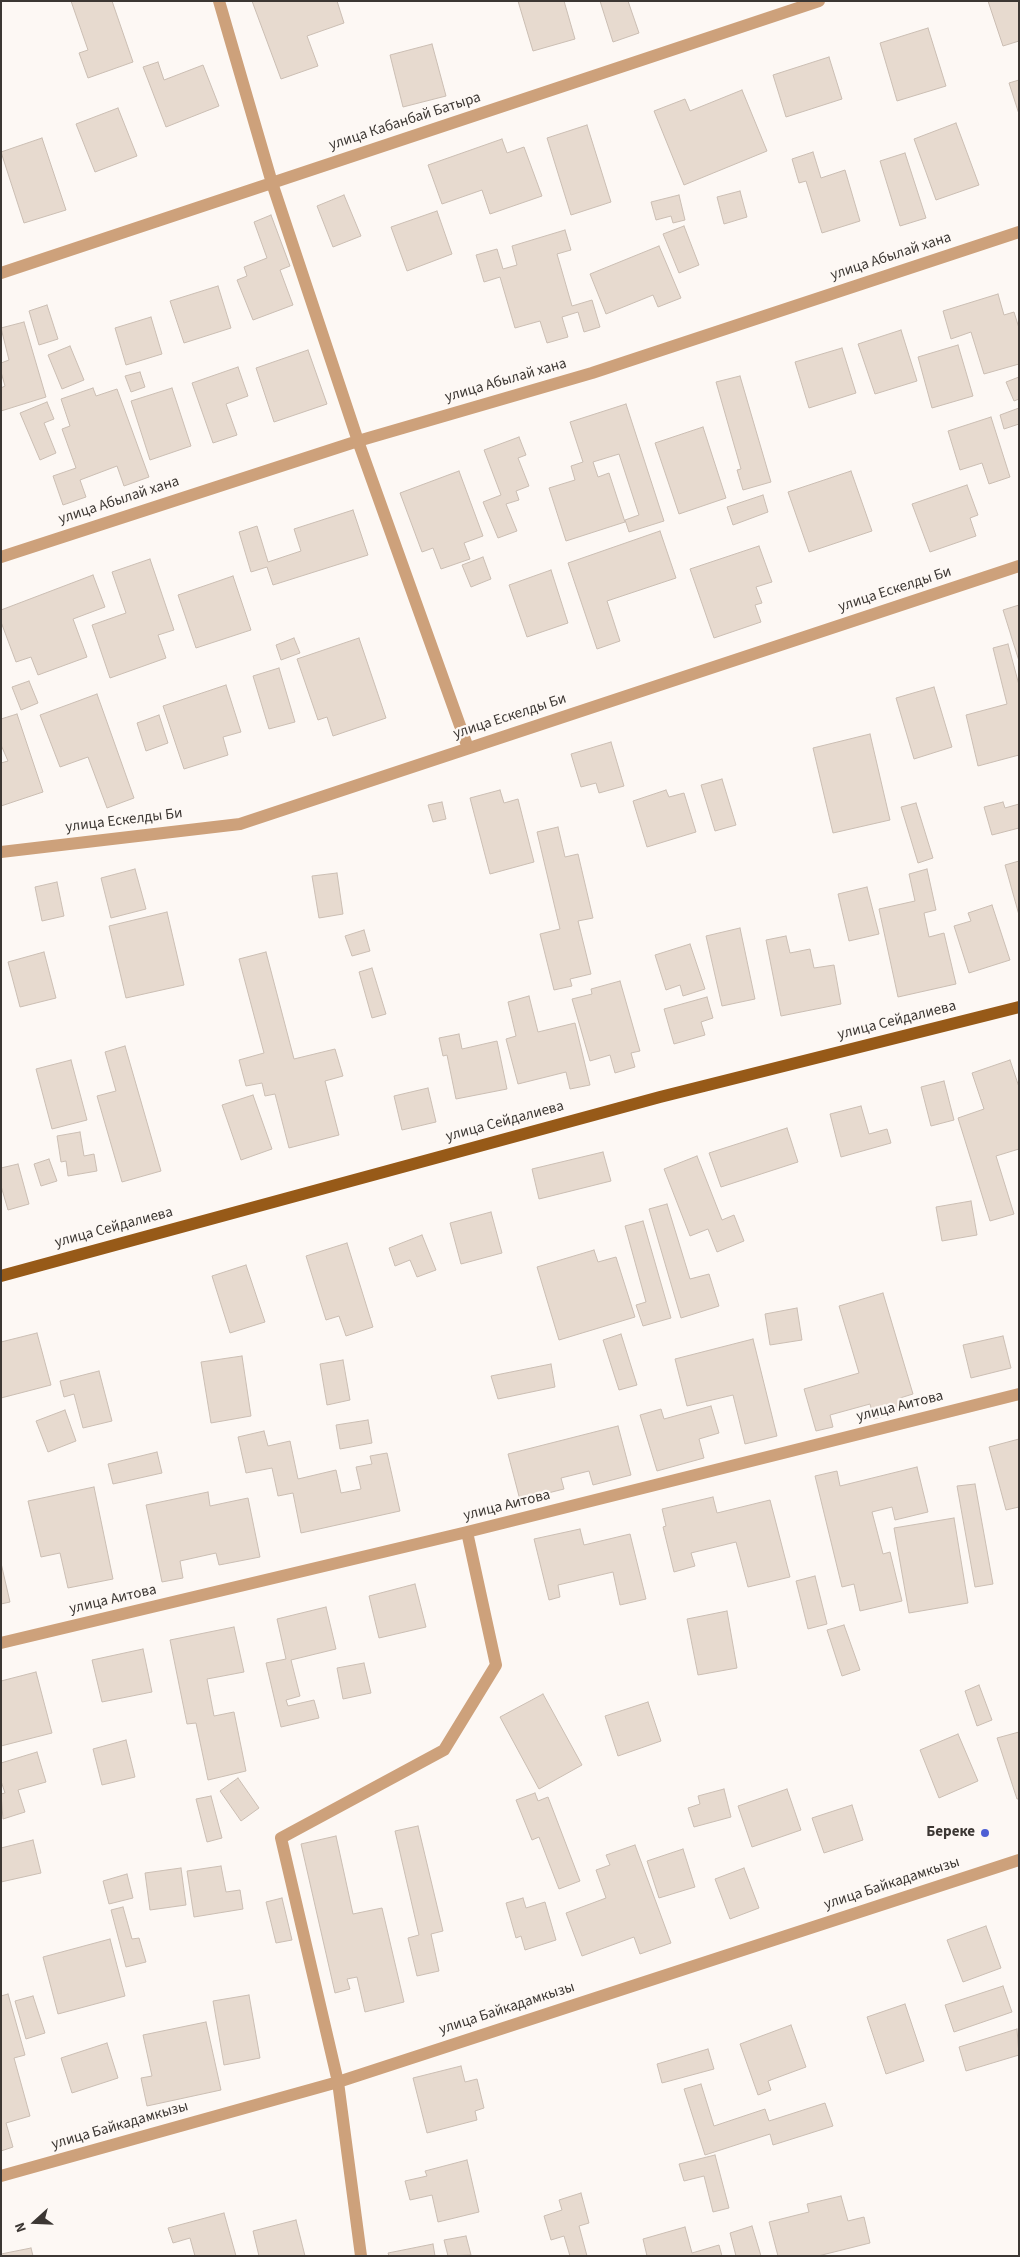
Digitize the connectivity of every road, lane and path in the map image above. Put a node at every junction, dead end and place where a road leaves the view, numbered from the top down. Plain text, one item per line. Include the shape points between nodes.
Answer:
1 (219, 1) edge
2 (819, 1) edge
3 (272, 183) junction
4 (1019, 232) edge
5 (1, 273) edge
6 (358, 441) junction
7 (1, 557) edge
8 (1019, 566) edge
9 (468, 748) junction
10 (1, 852) edge
11 (1019, 1007) edge
12 (1, 1276) edge
13 (1019, 1394) edge
14 (467, 1532) junction
15 (1, 1644) edge
16 (1019, 1860) edge
17 (338, 2082) junction
18 (1, 2176) edge
19 (361, 2256) edge

1 - 3 street
2 - 3 street, улица Кабанбай Батыра
3 - 5 street, улица Кабанбай Батыра
3 - 6 street
4 - 6 street, улица Абылай хана via 592,373
6 - 7 street, улица Абылай хана
6 - 9 street
8 - 9 street, улица Ескелды Би
9 - 10 street, улица Ескелды Би via 240,824
11 - 12 main road, улица Сейдалиева via 651,1100
13 - 14 street, улица Аитова
14 - 15 street, улица Аитова
14 - 17 street via 496,1665 492,1672 444,1750 281,1838
16 - 17 street, улица Байкадамкызы
17 - 18 street, улица Байкадамкызы
17 - 19 street

